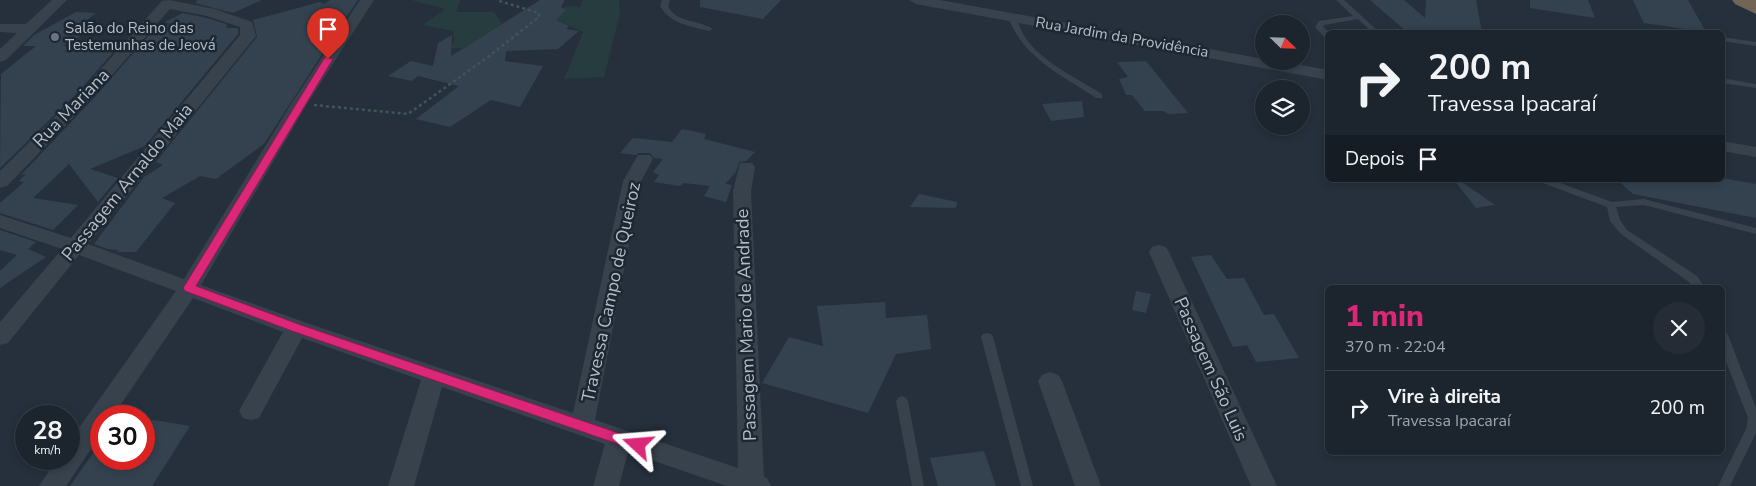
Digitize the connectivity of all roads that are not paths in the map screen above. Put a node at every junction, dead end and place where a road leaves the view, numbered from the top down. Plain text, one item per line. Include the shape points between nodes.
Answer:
1 (60, 0) edge
2 (220, 0) edge
3 (367, 0) edge
4 (666, 0) edge
5 (916, 0) edge
6 (1340, 0) edge
7 (1742, 0) edge
8 (1756, 8) edge
9 (210, 12) junction
10 (1358, 17) junction
11 (1012, 18) junction
12 (0, 28) edge
13 (30, 29) junction
14 (709, 29) dead end
15 (1374, 30) edge
16 (1325, 33) edge
17 (1725, 39) edge
18 (1756, 44) edge
19 (0, 57) edge
20 (1325, 74) edge
21 (1725, 81) edge
22 (1756, 86) edge
23 (1099, 96) dead end
24 (1725, 147) edge
25 (1756, 152) edge
26 (644, 159) dead end
27 (746, 167) dead end
28 (0, 182) edge
29 (1549, 182) edge
30 (1611, 204) junction
31 (0, 221) edge
32 (1756, 231) edge
33 (75, 246) junction
34 (1159, 252) dead end
35 (1698, 285) edge
36 (189, 288) junction
37 (296, 328) junction
38 (0, 337) edge
39 (987, 337) dead end
40 (1725, 343) edge
41 (434, 376) junction
42 (1050, 381) dead end
43 (902, 401) dead end
44 (251, 411) dead end
45 (582, 426) junction
46 (619, 439) junction
47 (755, 485) edge
48 (52, 486) edge
49 (401, 486) edge
50 (606, 486) edge
51 (918, 486) edge
52 (1027, 486) edge
53 (1088, 486) edge
54 (1264, 486) edge
55 (1724, 486) edge

1 - 13 street
2 - 9 street
3 - 36 street via 299,104
4 - 14 lane via 666,13 674,19
5 - 11 street, Rua Jardim da Providência
6 - 10 lane
7 - 8 highway
9 - 28 street, Rua Mariana via 171,3 161,10 86,95
9 - 33 street, Passagem Arnaldo Maia via 247,25 248,36
10 - 15 lane
10 - 16 lane via 1322,23 1320,27
11 - 20 street, Rua Jardim da Providência
11 - 23 lane via 1019,37 1041,57
12 - 13 street
13 - 19 street
17 - 18 lane
21 - 22 lane
24 - 25 street
26 - 45 street, Travessa Campo de Queiroz via 632,181
27 - 47 street, Passagem Mario de Andrade via 742,191
29 - 30 lane
30 - 32 lane via 1644,202
30 - 35 lane via 1615,221 1624,232
31 - 33 street
33 - 36 street
33 - 38 street, Passagem Arnaldo Maia
34 - 54 street, Passagem São Luis
36 - 37 street
36 - 48 street
37 - 41 street
37 - 44 street
39 - 52 lane
40 - 55 lane via 1754,418 1752,429
41 - 45 street
41 - 49 street
42 - 53 street
43 - 51 lane
45 - 46 street
46 - 47 street
46 - 50 street

